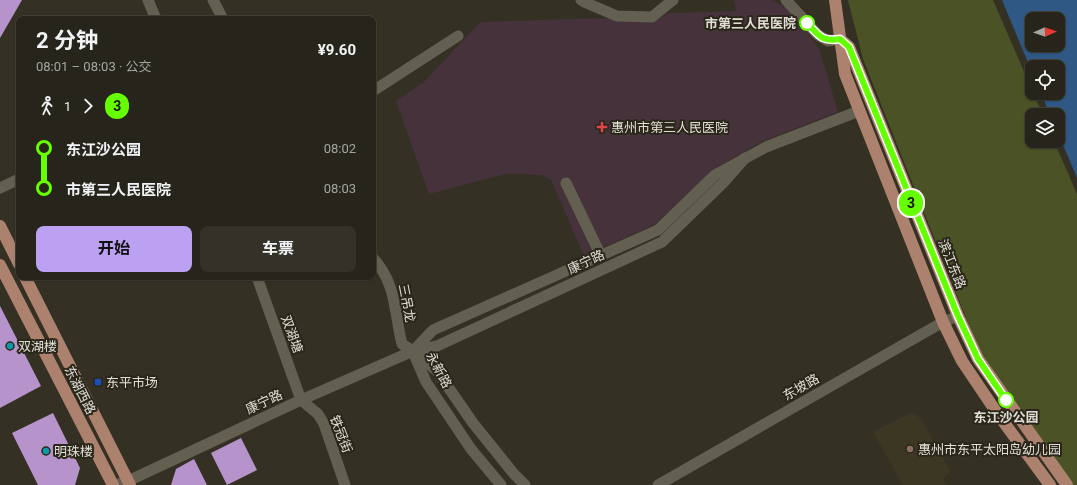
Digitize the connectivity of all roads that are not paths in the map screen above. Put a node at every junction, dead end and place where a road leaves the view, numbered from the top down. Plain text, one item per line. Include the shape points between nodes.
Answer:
1 (148, 0) edge
2 (212, 0) edge
3 (581, 0) edge
4 (673, 0) edge
5 (787, 0) edge
6 (835, 0) edge
7 (155, 16) edge
8 (221, 16) edge
9 (458, 36) dead end
10 (840, 39) junction
11 (376, 89) edge
12 (859, 111) junction
13 (745, 158) junction
14 (16, 181) edge
15 (566, 183) dead end
16 (0, 188) edge
17 (0, 226) edge
18 (601, 256) junction
19 (16, 258) edge
20 (376, 262) edge
21 (0, 265) edge
22 (27, 280) edge
23 (258, 280) edge
24 (958, 316) junction
25 (943, 322) junction
26 (413, 351) junction
27 (301, 400) junction
28 (129, 483) edge
29 (114, 485) edge
30 (344, 485) edge
31 (501, 485) edge
32 (525, 485) edge
33 (658, 485) edge
34 (1050, 485) edge
35 (1067, 485) edge

1 - 7 street
2 - 8 street
3 - 4 street via 617,16 652,17
5 - 10 street via 818,35 828,41
6 - 10 main road
9 - 11 street
10 - 12 main road via 845,74
10 - 24 main road, 滨江东路 via 849,47
12 - 13 street, 康宁路 via 766,147
12 - 25 main road
13 - 18 street, 康宁路 via 715,175 658,230
13 - 26 street, 康宁路 via 724,183 662,242 437,346
14 - 16 street
15 - 18 street
17 - 19 main road
18 - 26 street, 康宁路 via 433,330
20 - 26 street, 三吊龙 via 388,278 402,344
21 - 29 main road, 东湖西路
22 - 28 main road, 东湖西路
23 - 27 street, 双湖塘
24 - 25 street, 东坡路
24 - 35 main road, 滨江东路 via 978,359
25 - 33 street, 东坡路
25 - 34 main road via 962,361
26 - 27 street, 康宁路
26 - 31 street, 永新路 via 426,382 471,449
26 - 32 street, 永新路 via 437,372 473,423
27 - 28 street, 康宁路
27 - 30 street, 铁冠街 via 318,414 324,424
28 - 29 street, 康宁路

